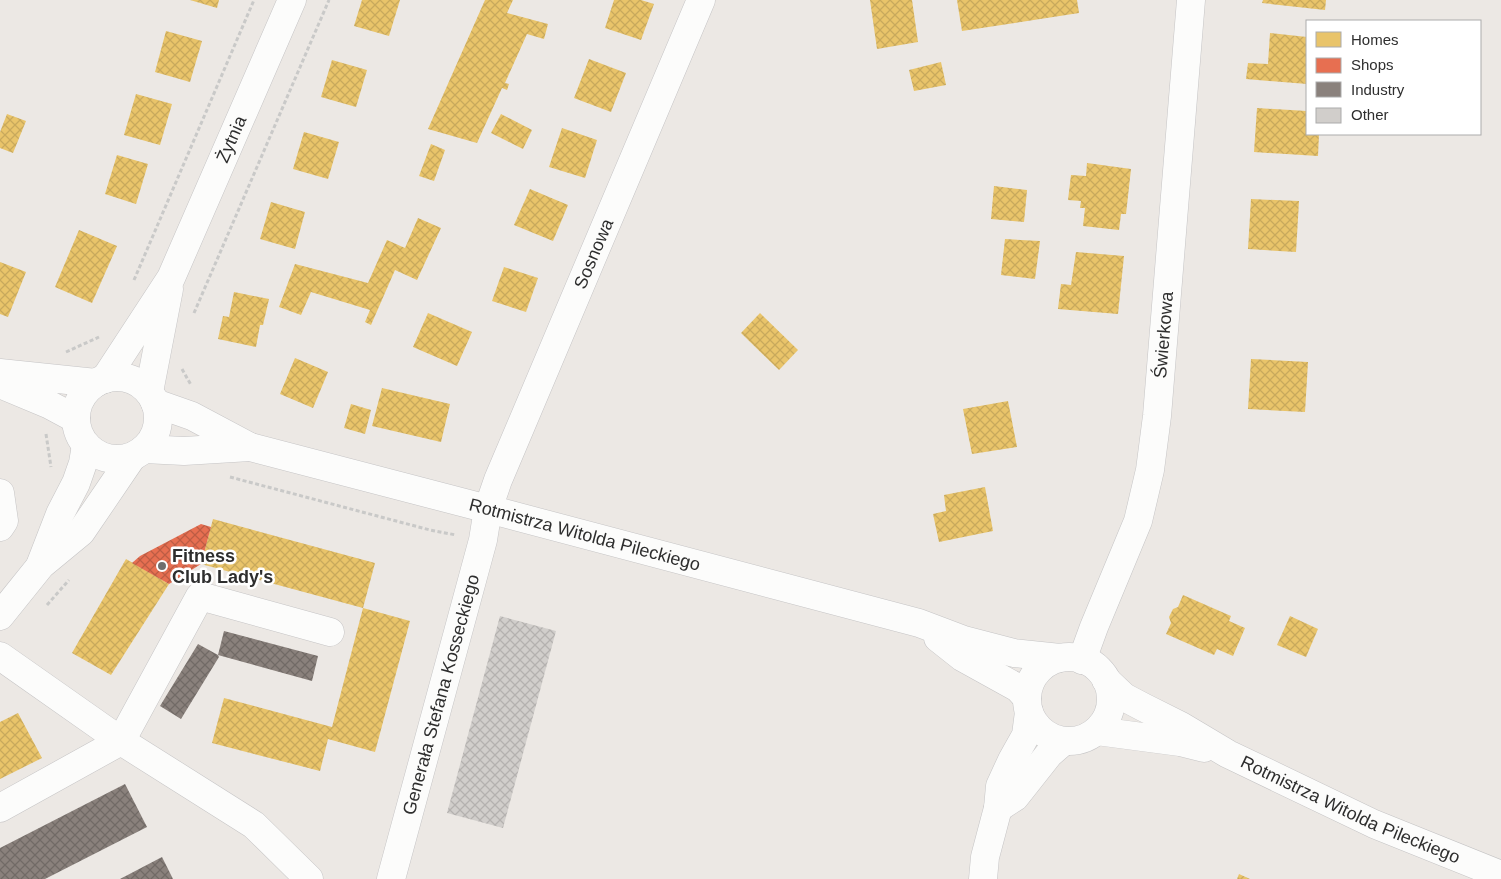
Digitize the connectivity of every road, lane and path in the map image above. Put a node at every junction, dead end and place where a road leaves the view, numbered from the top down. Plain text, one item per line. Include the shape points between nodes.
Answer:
1 (254, 0) edge
2 (292, 0) edge
3 (329, 0) edge
4 (701, 0) edge
5 (1191, 0) edge
6 (172, 278) junction
7 (132, 287) dead end
8 (191, 320) dead end
9 (130, 339) junction
10 (64, 353) dead end
11 (0, 373) edge
12 (100, 381) junction
13 (0, 384) edge
14 (152, 398) junction
15 (76, 419) junction
16 (45, 432) dead end
17 (86, 445) junction
18 (250, 447) junction
19 (138, 453) junction
20 (52, 475) dead end
21 (230, 477) dead end
22 (0, 493) edge
23 (488, 509) junction
24 (0, 527) edge
25 (483, 540) junction
26 (41, 565) junction
27 (0, 616) edge
28 (919, 623) junction
29 (330, 632) dead end
30 (0, 656) edge
31 (1071, 659) junction
32 (1106, 680) junction
33 (1028, 705) junction
34 (1097, 731) junction
35 (121, 741) junction
36 (1064, 741) junction
37 (1228, 754) junction
38 (0, 808) edge
39 (998, 808) junction
40 (1501, 875) edge
41 (309, 879) edge
42 (390, 879) edge
43 (984, 879) edge

1 - 7 path
2 - 6 street, Żytnia
3 - 8 path
4 - 23 street, Sosnowa
5 - 31 street, Świerkowa via 1150,470 1138,521 1094,627
6 - 9 street, Żytnia
6 - 14 street, Żytnia
9 - 10 path via 112,331
9 - 12 street, Żytnia
11 - 12 street
12 - 14 street via 117,377 129,379 140,384
12 - 15 street via 85,392 78,405
13 - 15 street
14 - 18 street, Rotmistrza Witolda Pileckiego
14 - 19 street via 159,420 154,436
15 - 17 street via 78,433
16 - 20 path
17 - 19 street via 107,459 120,460
17 - 26 street via 76,483 60,514
18 - 19 street, Rotmistrza Witolda Pileckiego
18 - 23 street, Rotmistrza Witolda Pileckiego
19 - 26 street via 81,532
21 - 25 path via 430,530
22 - 24 street via 4,521
23 - 25 street, Generała Stefana Kosseckiego
23 - 28 street, Rotmistrza Witolda Pileckiego
25 - 42 street, Generała Stefana Kosseckiego
26 - 27 street
28 - 31 street, Rotmistrza Witolda Pileckiego via 964,640 1014,653
28 - 33 street, Rotmistrza Witolda Pileckiego via 962,657 1018,688
29 - 35 street via 200,596
30 - 35 street
31 - 32 street via 1098,669
31 - 33 street via 1047,663 1036,672 1030,684
32 - 34 street via 1110,707
32 - 37 street, Rotmistrza Witolda Pileckiego via 1124,697
33 - 36 street via 1035,724 1045,734
33 - 39 street via 1026,735 1000,786
34 - 36 street via 1085,738
34 - 37 street, Rotmistrza Witolda Pileckiego via 1180,742
35 - 38 street
35 - 41 street via 254,825
36 - 39 street via 1016,797
37 - 40 street, Rotmistrza Witolda Pileckiego via 1374,824
39 - 43 street via 985,857

